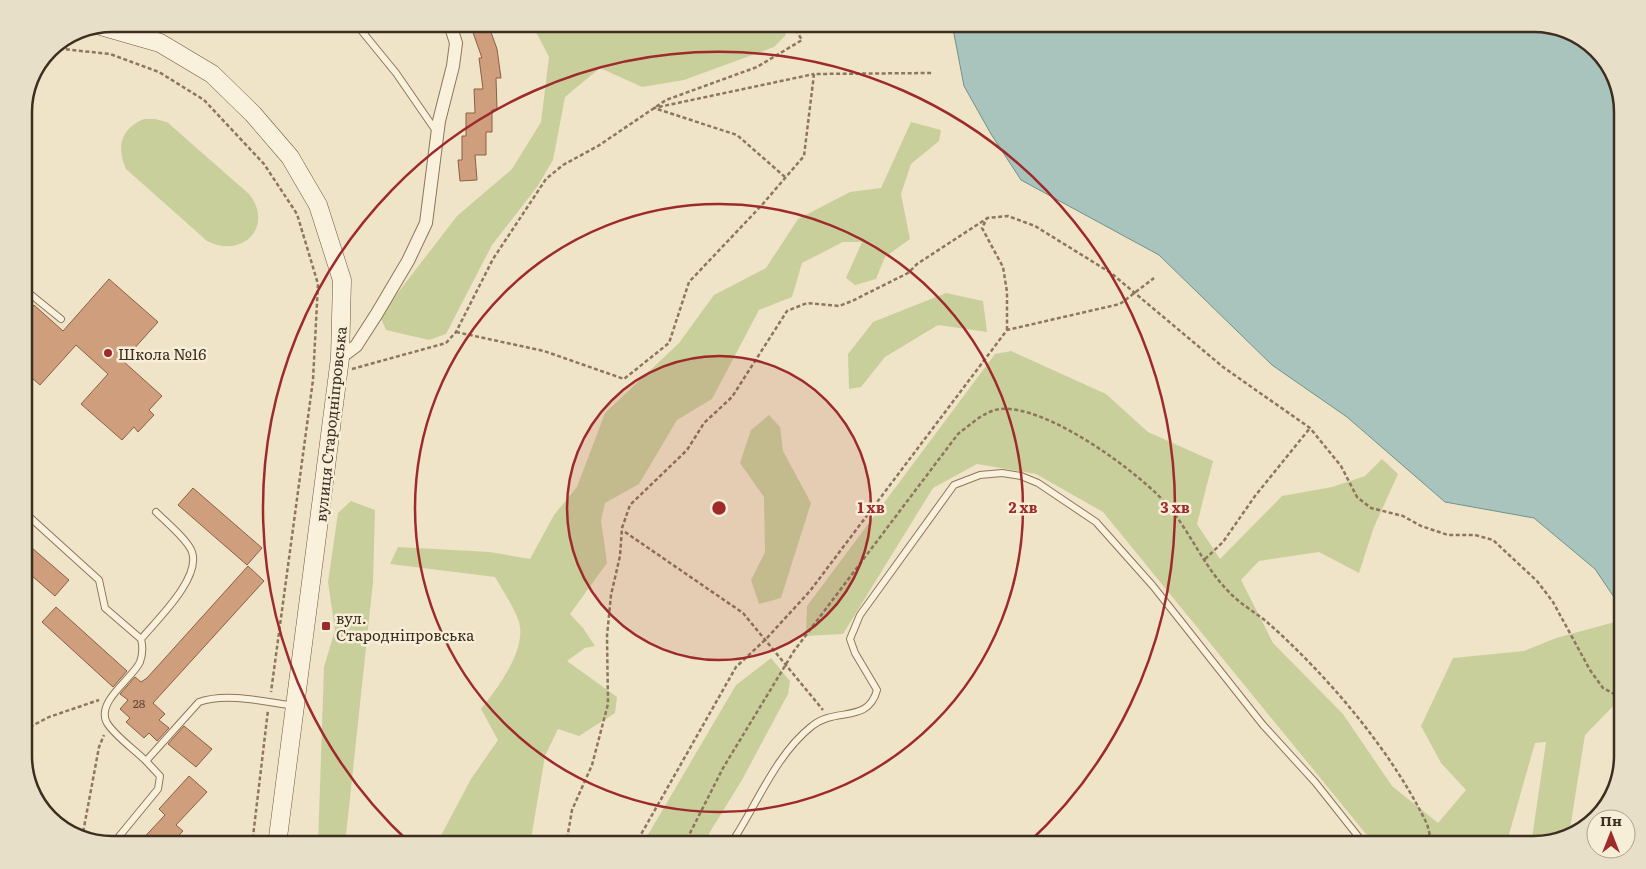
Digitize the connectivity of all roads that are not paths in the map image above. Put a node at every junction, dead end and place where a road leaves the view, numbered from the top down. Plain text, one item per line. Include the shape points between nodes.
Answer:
1 (122, 32) edge
2 (363, 32) edge
3 (453, 32) edge
4 (438, 133) junction
5 (33, 296) edge
6 (61, 319) dead end
7 (338, 366) junction
8 (156, 512) dead end
9 (33, 520) edge
10 (141, 639) junction
11 (295, 706) junction
12 (146, 761) junction
13 (119, 836) edge
14 (279, 836) edge
15 (735, 836) edge
16 (1358, 836) edge

1 - 7 street, вулиця Стародніпровська via 160,43 212,74 290,157 318,205 342,280
2 - 4 lane
3 - 4 street via 456,43 453,66
4 - 7 street via 426,223 376,315
5 - 6 lane
7 - 11 street, вулиця Стародніпровська
8 - 10 lane via 189,546 194,560 186,584
9 - 10 lane via 99,580 105,608
10 - 12 lane via 140,663 111,696 106,716 109,726
11 - 12 lane via 217,698 199,702
11 - 14 street, вулиця Стародніпровська
12 - 13 lane via 160,776 158,788
15 - 16 lane via 779,763 811,726 828,716 862,712 874,701 877,690 854,653 850,639 860,615 954,485 980,475 1002,473 1038,483 1096,522 1154,586 1263,725

